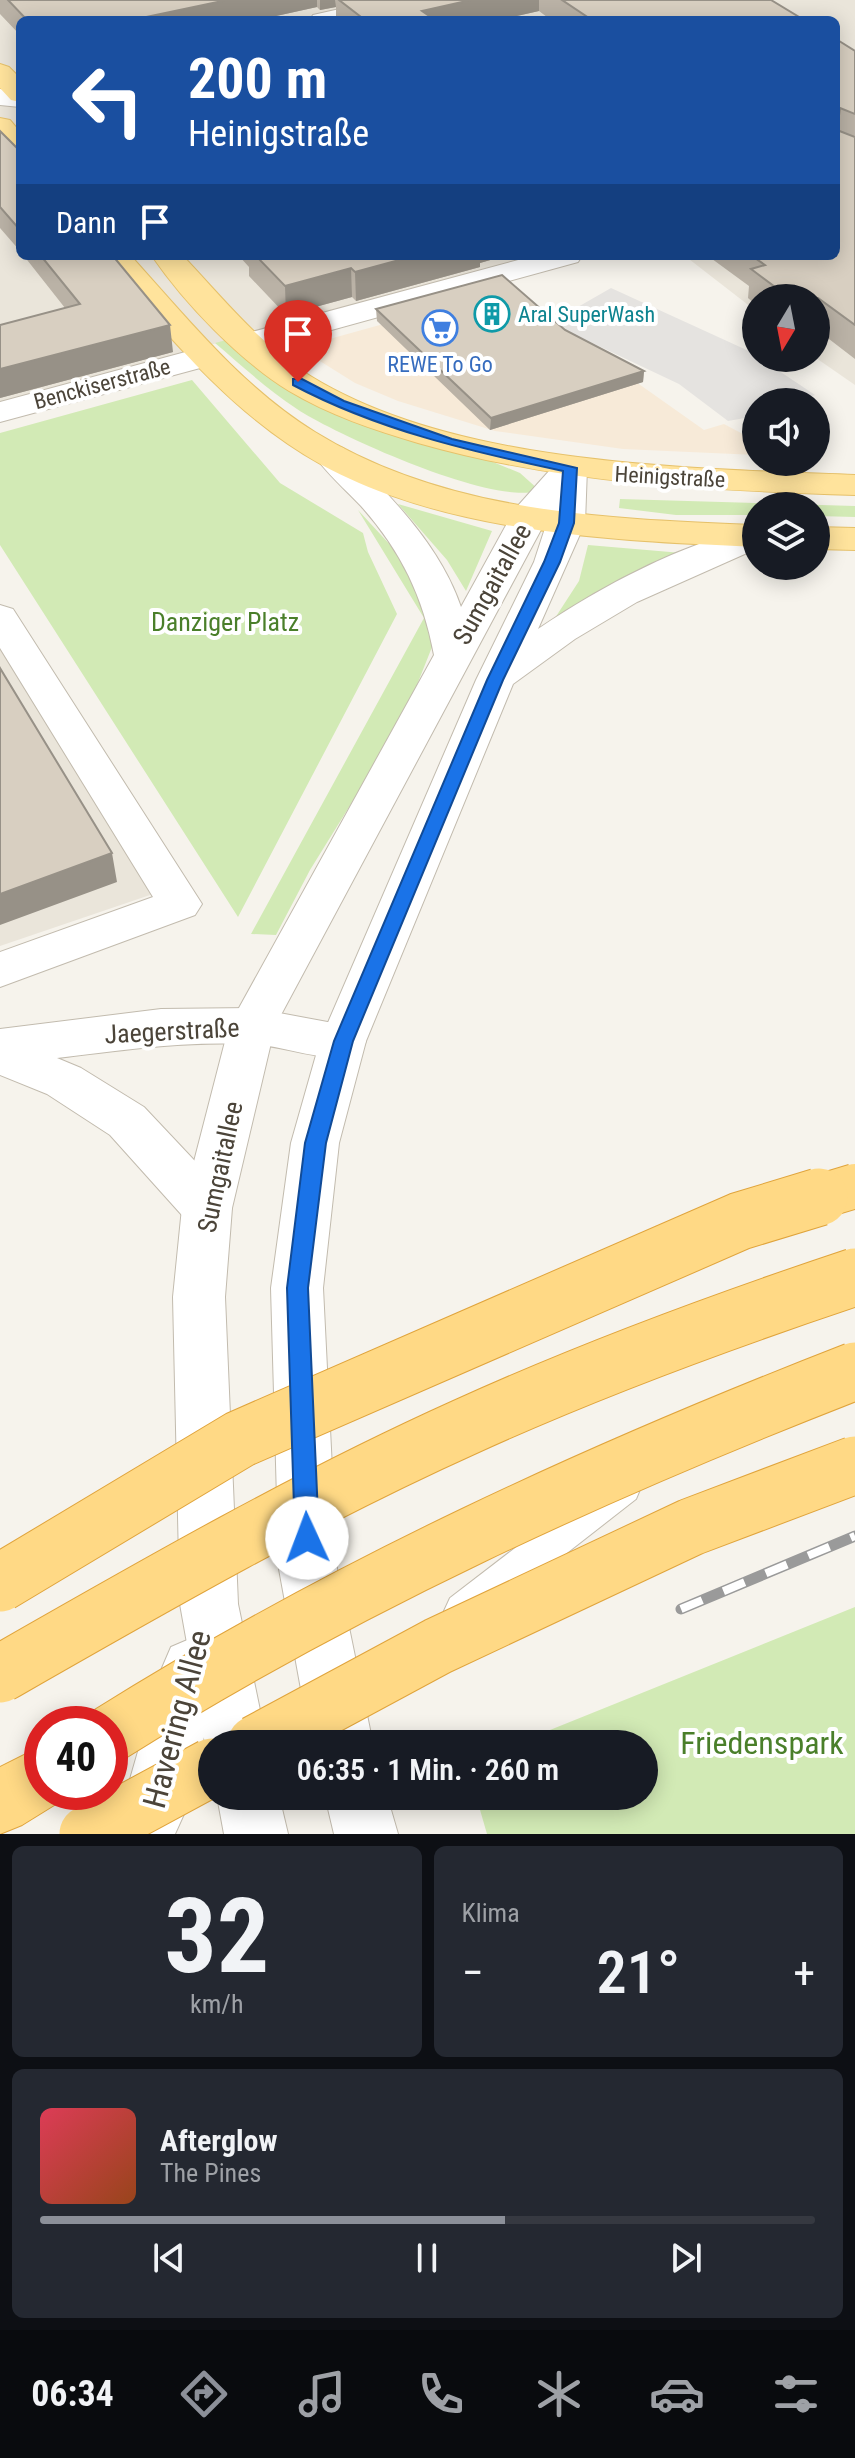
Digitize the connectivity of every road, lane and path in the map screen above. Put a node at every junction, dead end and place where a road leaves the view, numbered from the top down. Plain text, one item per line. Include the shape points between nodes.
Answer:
1 (414, 0) edge
2 (340, 16) edge
3 (0, 72) edge
4 (16, 91) edge
5 (0, 126) edge
6 (16, 144) edge
7 (119, 260) edge
8 (171, 260) edge
9 (552, 260) edge
10 (248, 343) junction
11 (204, 357) junction
12 (0, 412) edge
13 (331, 455) junction
14 (570, 468) junction
15 (855, 485) edge
16 (528, 517) junction
17 (567, 523) junction
18 (742, 536) edge
19 (830, 538) edge
20 (855, 539) edge
21 (742, 542) edge
22 (0, 617) edge
23 (453, 655) junction
24 (495, 680) junction
25 (0, 970) edge
26 (252, 1026) junction
27 (343, 1041) junction
28 (0, 1047) edge
29 (0, 1055) edge
30 (855, 1186) edge
31 (207, 1208) junction
32 (855, 1277) edge
33 (855, 1371) edge
34 (652, 1465) dead end
35 (855, 1465) edge
36 (0, 1583) edge
37 (209, 1604) junction
38 (0, 1674) edge
39 (128, 1724) edge
40 (233, 1730) edge
41 (282, 1730) edge
42 (338, 1730) edge
43 (342, 1730) edge
44 (198, 1775) edge
45 (24, 1788) edge
46 (0, 1803) edge
47 (251, 1810) edge
48 (360, 1810) edge
49 (88, 1834) edge
50 (145, 1834) edge
51 (256, 1834) edge
52 (366, 1834) edge

1 - 2 street
3 - 4 main road
5 - 6 main road
7 - 11 main road
8 - 10 main road, Heinigstraße
9 - 10 street
10 - 14 main road, Heinigstraße via 298,382 389,424 496,455
11 - 12 street, Benckiserstraße
11 - 13 main road via 270,414
13 - 16 main road via 422,491
13 - 23 street via 393,522 432,575 445,603
14 - 15 main road, Heinigstraße via 648,477
14 - 16 street, Sumgaitallee
14 - 17 street, Sumgaitallee
16 - 17 main road
16 - 23 street, Sumgaitallee
17 - 18 main road
17 - 24 street, Sumgaitallee
19 - 20 main road
21 - 24 street via 601,606
22 - 25 street via 180,904
23 - 26 street, Sumgaitallee
24 - 27 street, Sumgaitallee
26 - 27 street, Jaegerstraße
26 - 28 street, Jaegerstraße via 161,1027
26 - 31 street, Sumgaitallee
27 - 42 street, Sumgaitallee via 315,1143 297,1288 308,1569
29 - 31 street via 64,1081 127,1121
30 - 36 highway, bridge via 740,1221 240,1439
31 - 37 street, Sumgaitallee via 199,1297
32 - 38 highway, bridge via 725,1321 530,1398 332,1493
33 - 39 highway, bridge via 547,1498 347,1598
34 - 43 lane via 426,1640
35 - 41 highway, bridge via 691,1527 438,1646
37 - 40 street, Sumgaitallee
37 - 50 street, Havering Allee
44 - 49 highway, bridge
45 - 46 highway
47 - 51 street
48 - 52 street

